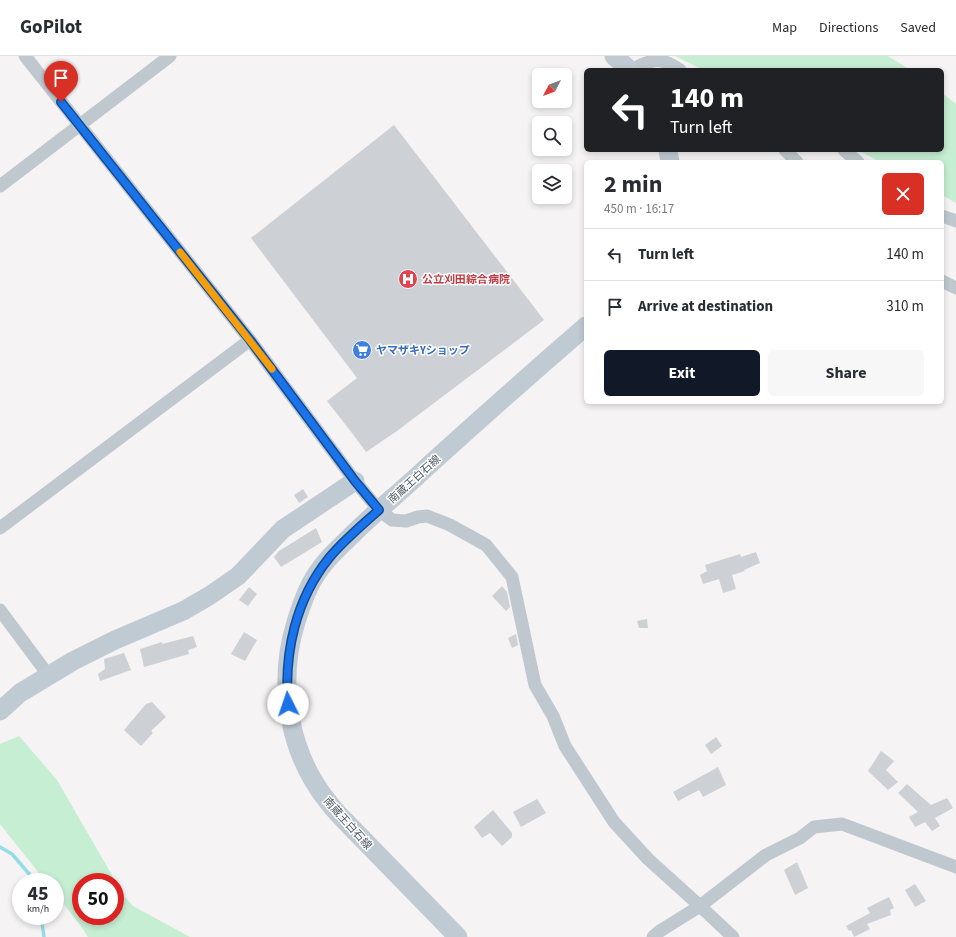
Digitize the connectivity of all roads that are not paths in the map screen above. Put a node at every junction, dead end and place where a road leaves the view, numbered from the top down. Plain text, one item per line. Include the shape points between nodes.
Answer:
1 (26, 56) edge
2 (170, 56) edge
3 (614, 56) edge
4 (629, 68) edge
5 (635, 68) edge
6 (677, 68) edge
7 (79, 125) junction
8 (787, 152) edge
9 (846, 152) edge
10 (795, 160) edge
11 (856, 160) edge
12 (0, 186) edge
13 (944, 217) edge
14 (956, 221) edge
15 (944, 282) edge
16 (956, 288) edge
17 (584, 328) edge
18 (250, 340) junction
19 (355, 481) junction
20 (379, 510) junction
21 (0, 528) edge
22 (0, 610) edge
23 (48, 676) junction
24 (0, 711) edge
25 (956, 867) edge
26 (700, 906) junction
27 (458, 937) edge
28 (653, 937) edge
29 (733, 937) edge

1 - 7 street
2 - 7 street
3 - 4 main road
5 - 6 street via 650,60 668,61
7 - 12 street
7 - 18 street
8 - 10 street
9 - 11 street
13 - 14 street
15 - 16 street
17 - 20 main road, 南蔵王白石線
18 - 19 street
18 - 21 street
19 - 20 street
19 - 23 main road via 283,529 238,576 209,596 182,611 99,648
20 - 26 street via 392,520 406,521 427,516 450,525 486,545 512,577 535,685 553,716 565,746 614,822 648,859
20 - 27 main road, 南蔵王白石線 via 330,557 314,577 304,598 294,628 288,661 286,685 290,718 307,769 328,802
22 - 23 street
23 - 24 main road via 20,693
25 - 26 street via 842,824 814,827 800,838 766,855
26 - 28 street
26 - 29 street

